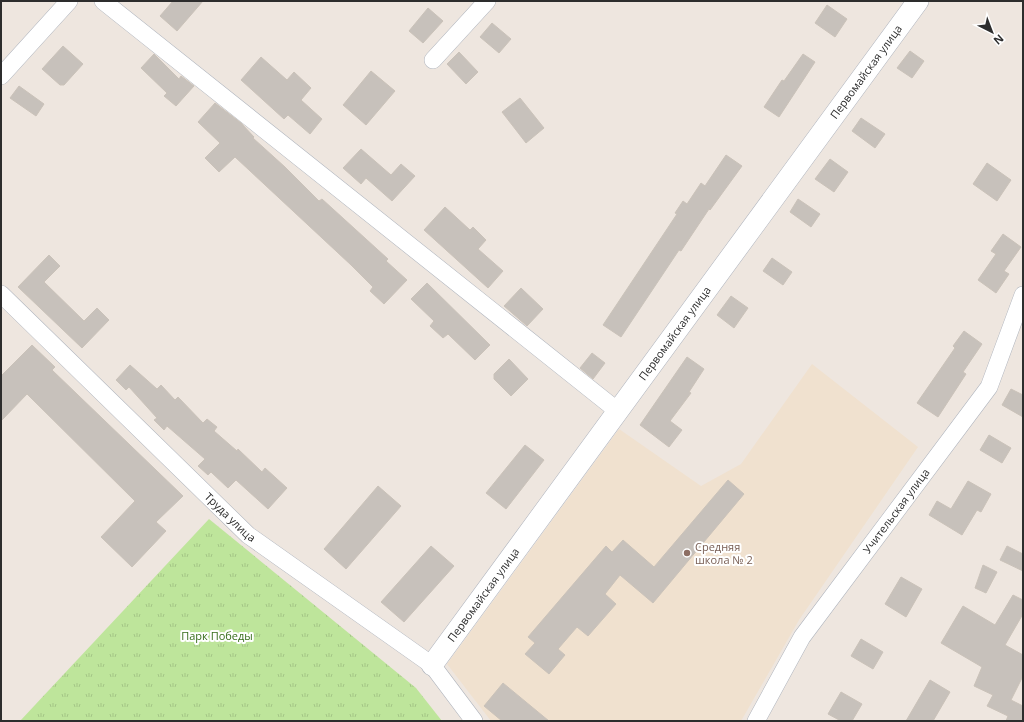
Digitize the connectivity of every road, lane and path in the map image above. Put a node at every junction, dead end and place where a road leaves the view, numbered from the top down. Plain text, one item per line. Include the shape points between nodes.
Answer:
1 (69, 1) edge
2 (103, 1) edge
3 (487, 1) edge
4 (918, 1) edge
5 (433, 60) dead end
6 (1, 76) edge
7 (1, 294) edge
8 (1023, 295) edge
9 (619, 412) junction
10 (432, 666) junction
11 (474, 721) edge
12 (756, 721) edge

1 - 6 street
2 - 9 street
3 - 5 street
4 - 9 street, Первомайская улица
7 - 10 street, Труда улица via 248,535
8 - 12 street, Учительская улица via 989,388 802,637
9 - 10 street, Первомайская улица
10 - 11 street, Труда улица

